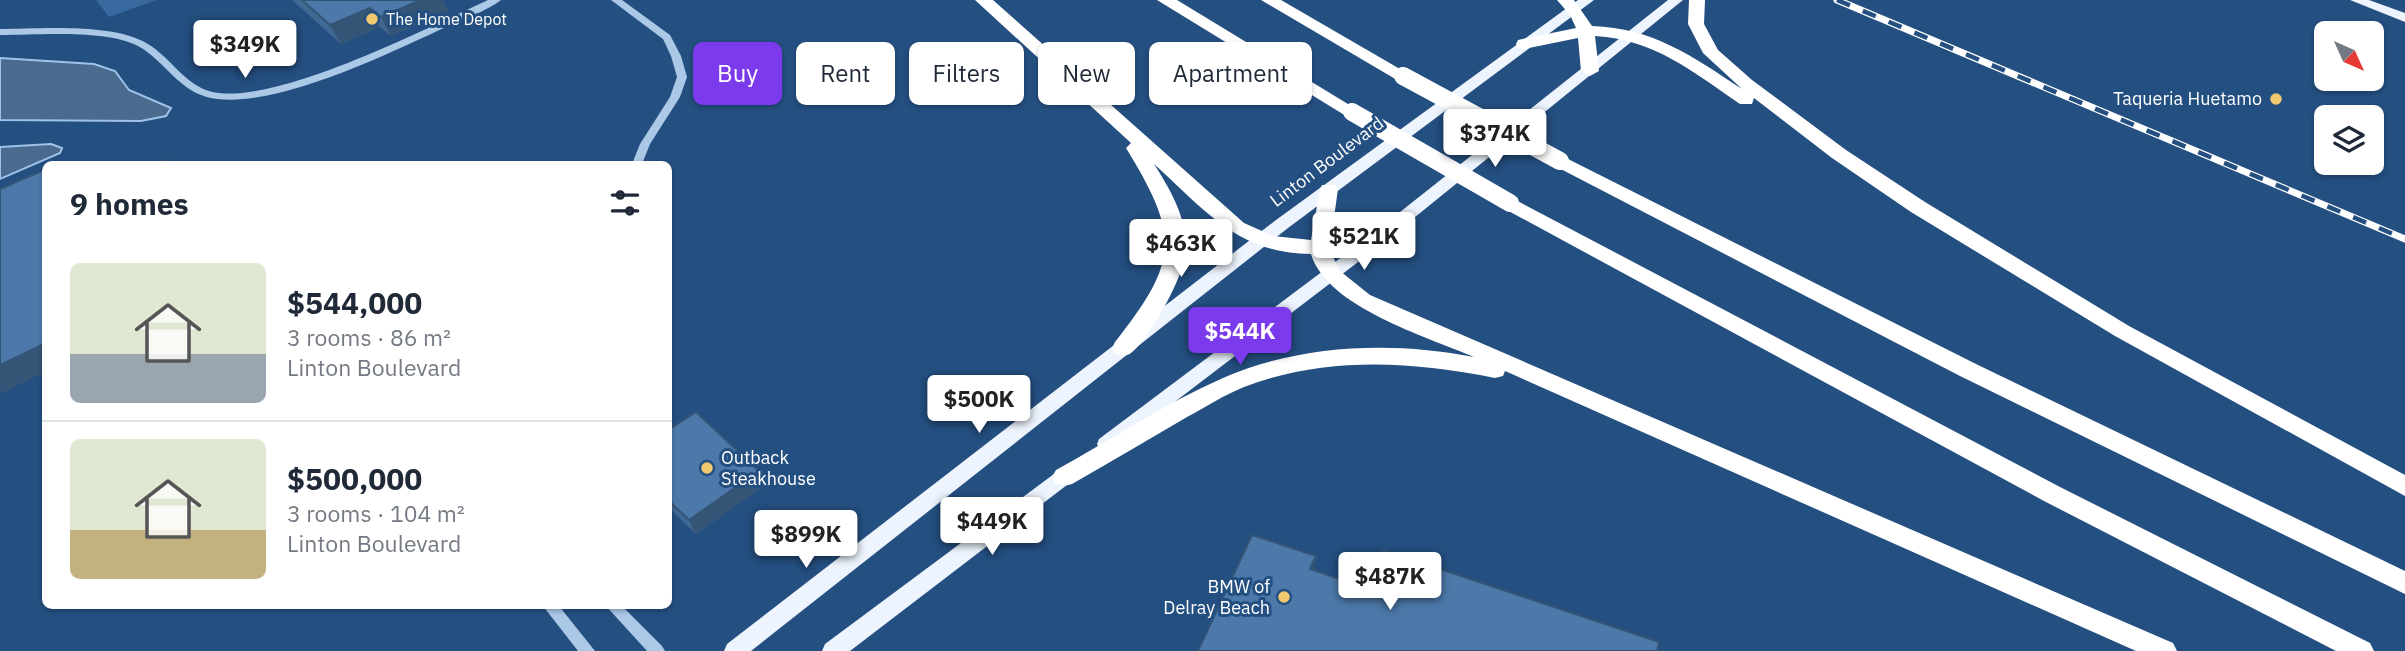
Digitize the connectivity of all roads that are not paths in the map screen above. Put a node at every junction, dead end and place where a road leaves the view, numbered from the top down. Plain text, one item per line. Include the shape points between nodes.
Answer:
1 (496, 0) edge
2 (616, 0) edge
3 (983, 0) edge
4 (1165, 0) edge
5 (1269, 0) edge
6 (1676, 0) edge
7 (1696, 0) edge
8 (2357, 0) edge
9 (1576, 3) edge
10 (2405, 18) edge
11 (1586, 30) junction
12 (0, 32) edge
13 (1635, 35) junction
14 (1524, 44) junction
15 (1590, 71) junction
16 (1119, 123) junction
17 (1839, 154) junction
18 (638, 161) edge
19 (1329, 189) junction
20 (1377, 239) junction
21 (1262, 240) junction
22 (1321, 248) junction
23 (1329, 274) junction
24 (1123, 348) junction
25 (1545, 381) junction
26 (1064, 477) junction
27 (2405, 486) edge
28 (2405, 583) edge
29 (552, 609) edge
30 (616, 609) edge
31 (587, 651) edge
32 (657, 651) edge
33 (735, 651) edge
34 (833, 651) edge
35 (2164, 651) edge
36 (2361, 651) edge

1 - 12 street via 327,74 246,96 213,96 195,90 139,43 110,35
2 - 18 street via 667,37 682,77
3 - 16 highway
4 - 36 highway, bridge via 1510,203 2052,494
5 - 28 highway, bridge via 1560,161 1980,376
6 - 13 main road
7 - 17 highway via 1696,24 1711,53
8 - 10 main road
9 - 11 highway
9 - 14 main road, Linton Boulevard
11 - 13 highway
11 - 14 highway
11 - 15 highway
13 - 15 main road
13 - 17 highway via 1664,46 1749,103
14 - 19 main road, Linton Boulevard
15 - 20 main road
16 - 21 highway via 1237,228
16 - 24 highway via 1163,193 1178,245 1168,286
17 - 27 highway via 2122,331
19 - 21 main road, Linton Boulevard
19 - 22 highway
20 - 22 highway
20 - 23 main road
21 - 22 highway
21 - 24 main road, Linton Boulevard
22 - 23 highway
23 - 25 highway via 1377,307
23 - 26 main road
24 - 33 main road, Linton Boulevard
25 - 26 highway via 1402,355 1357,356 1286,367 1213,393
25 - 35 highway
26 - 34 main road
29 - 31 street
30 - 32 street

